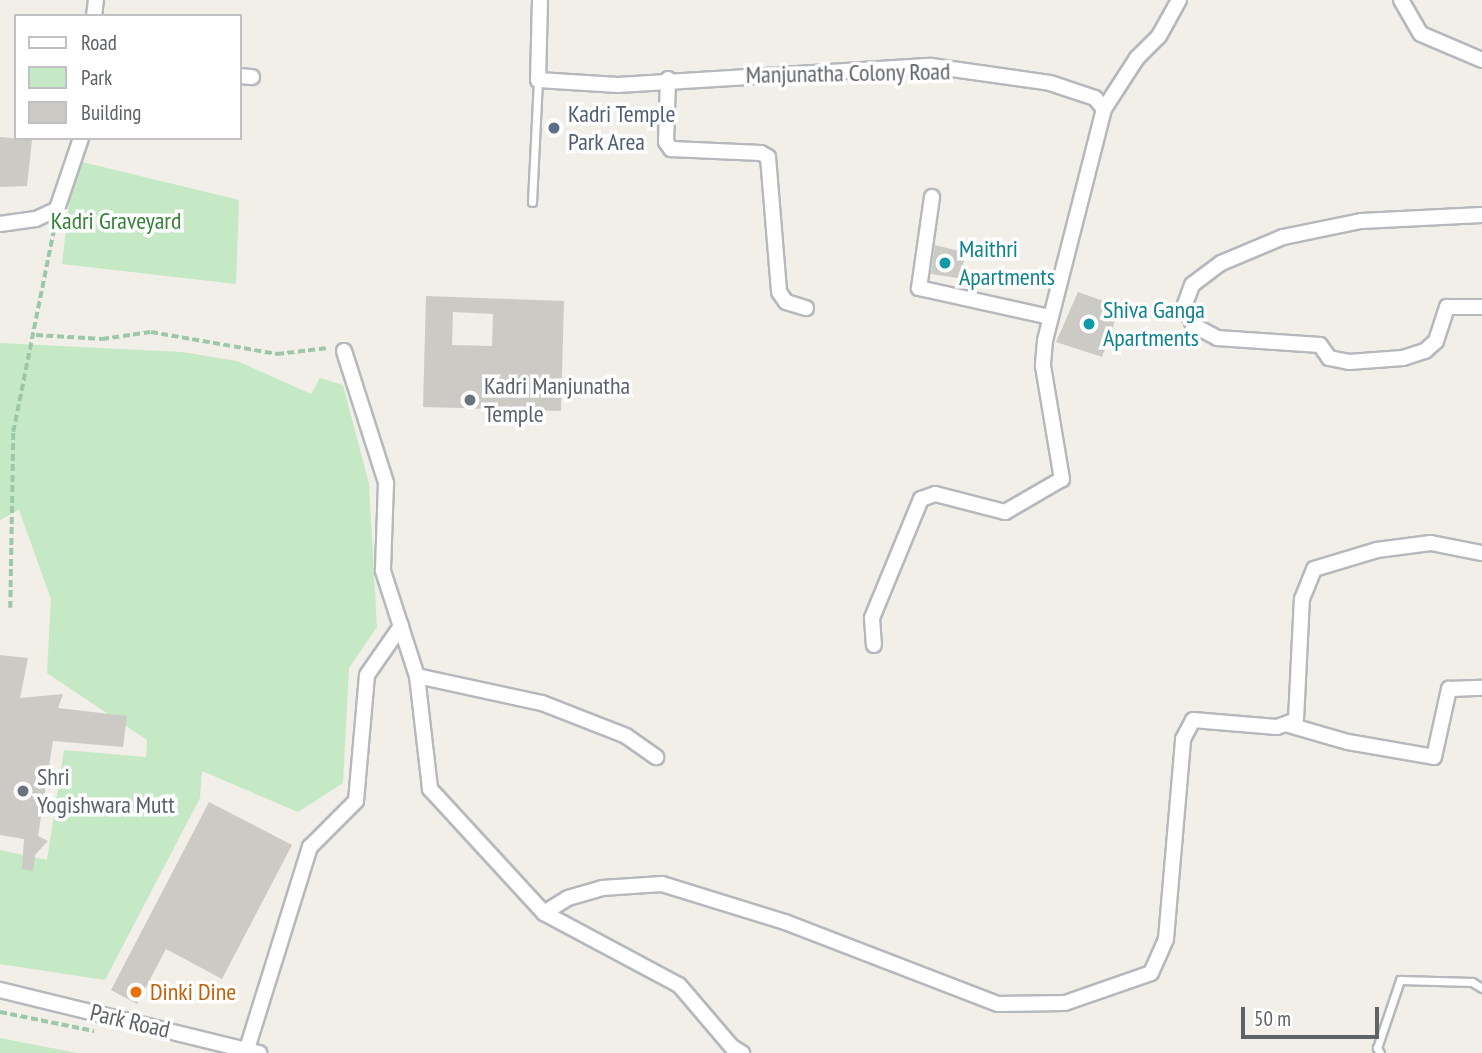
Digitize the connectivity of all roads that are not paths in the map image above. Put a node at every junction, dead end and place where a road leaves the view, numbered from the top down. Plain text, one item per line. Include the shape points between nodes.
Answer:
1 (540, 0) edge
2 (1179, 0) edge
3 (1401, 0) edge
4 (1482, 60) edge
5 (668, 79) junction
6 (538, 80) junction
7 (1104, 109) junction
8 (80, 140) edge
9 (932, 197) dead end
10 (532, 202) dead end
11 (1482, 215) edge
12 (0, 224) edge
13 (806, 307) dead end
14 (1482, 307) edge
15 (1050, 317) junction
16 (342, 347) road end
17 (1482, 553) edge
18 (401, 626) junction
19 (874, 645) dead end
20 (417, 676) junction
21 (1482, 688) edge
22 (1289, 725) junction
23 (656, 757) dead end
24 (544, 913) junction
25 (1482, 988) edge
26 (0, 990) edge
27 (253, 1051) edge
28 (742, 1053) edge
29 (1380, 1053) edge

1 - 6 street
2 - 7 street via 1166,26 1137,58
3 - 4 street via 1421,34
5 - 6 street, Manjunatha Colony Road via 618,85
5 - 7 street, Manjunatha Colony Road via 930,66 1050,83 1095,98
5 - 13 street via 666,142 671,149 768,157 779,292 786,302
6 - 10 lane
7 - 15 street
8 - 12 street via 57,209 36,219
9 - 15 street via 919,288
11 - 14 street via 1361,221 1283,237 1221,263 1192,285 1185,304 1193,325 1217,338 1320,345 1329,358 1349,362 1403,358 1425,351 1436,341 1447,307
15 - 19 street via 1043,366 1062,479 1005,512 935,494 921,499 872,618
16 - 18 street via 386,483 383,571
17 - 22 street via 1432,543 1377,550 1314,569 1302,599 1296,719
18 - 20 street
18 - 27 street via 367,675 356,801 310,847
20 - 23 street via 542,703 626,736
20 - 24 street via 430,789
21 - 22 street via 1449,689 1434,757 1348,742
22 - 24 street via 1193,720 1183,739 1166,939 1151,973 1065,1003 998,1004 785,922 662,884 602,888 568,898
24 - 28 street via 679,985 732,1048
25 - 29 lane via 1472,982 1400,980 1377,1048
26 - 27 street, Park Road

